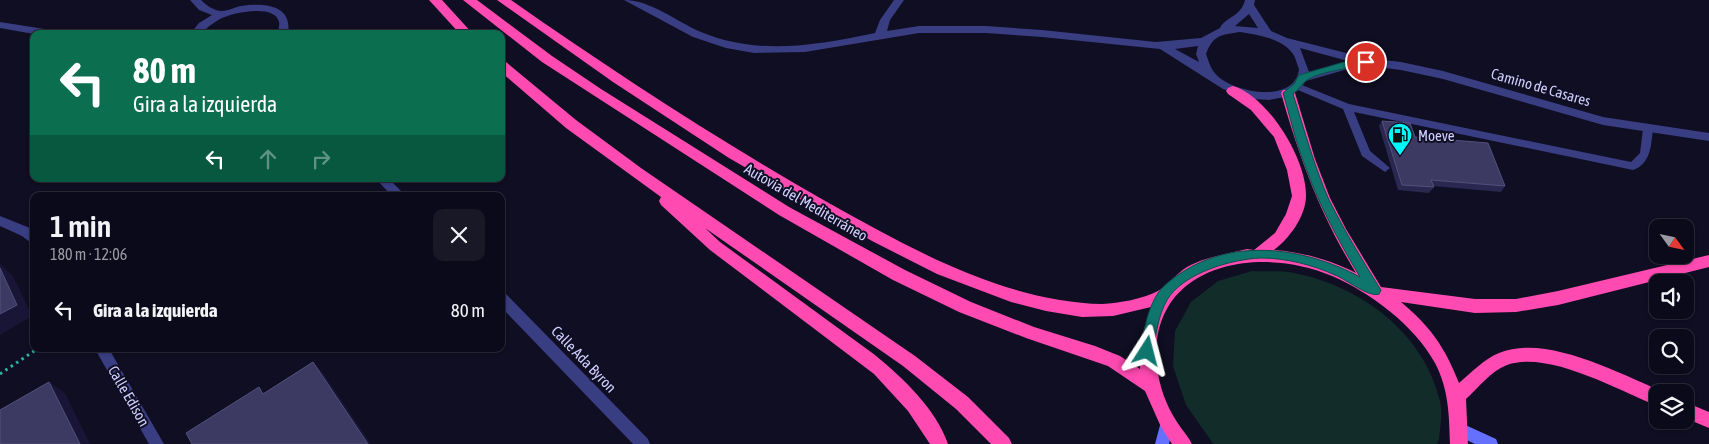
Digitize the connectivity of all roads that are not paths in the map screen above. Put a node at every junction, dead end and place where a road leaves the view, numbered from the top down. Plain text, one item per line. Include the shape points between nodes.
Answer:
1 (195, 0) edge
2 (435, 0) edge
3 (469, 0) edge
4 (503, 0) edge
5 (630, 0) edge
6 (899, 0) edge
7 (1249, 3) edge
8 (221, 14) junction
9 (0, 25) edge
10 (30, 30) edge
11 (199, 30) edge
12 (284, 30) edge
13 (463, 30) edge
14 (1219, 31) junction
15 (1266, 33) junction
16 (878, 37) junction
17 (1282, 40) junction
18 (1206, 41) junction
19 (1156, 46) junction
20 (1366, 62) junction
21 (505, 68) edge
22 (1209, 74) junction
23 (1296, 85) junction
24 (1234, 90) junction
25 (1347, 107) junction
26 (1648, 129) junction
27 (1709, 137) edge
28 (1385, 168) dead end
29 (636, 172) junction
30 (385, 182) edge
31 (396, 192) edge
32 (0, 221) edge
33 (30, 236) edge
34 (1260, 253) junction
35 (1709, 261) edge
36 (1377, 292) junction
37 (1163, 296) junction
38 (505, 302) edge
39 (104, 352) edge
40 (1152, 386) junction
41 (1649, 394) edge
42 (1457, 396) junction
43 (1694, 414) edge
44 (1709, 420) edge
45 (1167, 423) junction
46 (1460, 437) edge
47 (157, 444) edge
48 (643, 444) edge
49 (938, 444) edge
50 (1003, 444) edge
51 (1162, 444) edge
52 (1183, 444) edge
53 (1491, 444) edge

1 - 8 street via 203,8
2 - 13 highway
3 - 40 highway, Autovía del Mediterráneo via 596,92 784,211 965,307 1114,361
4 - 37 highway, Autovía del Mediterráneo via 674,117 767,174 922,261 1007,294 1076,309 1114,308
5 - 16 street via 702,36 740,48 770,50
6 - 16 street
7 - 14 street via 1240,19
7 - 15 street
8 - 11 street
8 - 12 street via 252,6 266,7 284,18
9 - 10 street
14 - 15 street via 1250,28
14 - 18 street
15 - 17 street
16 - 19 street via 927,28 991,30
17 - 20 street, Camino de Casares
17 - 23 street via 1300,58 1304,68
18 - 19 street
18 - 22 street via 1200,54
19 - 22 street via 1186,58
20 - 23 street, Camino de Casares via 1344,65
20 - 26 street, Camino de Casares via 1401,66
21 - 29 highway via 571,124
22 - 24 street
23 - 24 street via 1262,97
23 - 25 lane
23 - 36 highway via 1309,162 1344,241
24 - 34 highway via 1256,107 1280,135 1294,170 1299,196 1293,215 1280,237
25 - 26 lane via 1633,166 1645,154
25 - 28 lane via 1366,154
26 - 27 street, Camino de Casares
29 - 49 highway via 715,246 890,377 918,407
29 - 50 highway via 909,361 962,403
30 - 31 street
32 - 33 street
34 - 36 highway via 1302,259 1339,271
34 - 37 highway via 1214,262 1194,270
35 - 36 highway via 1561,298 1512,305 1459,305
36 - 42 highway via 1406,315 1428,340 1446,367
37 - 40 highway via 1152,321 1147,351
38 - 48 street, Calle Ada Byron
39 - 47 street, Calle Edison
40 - 45 highway
41 - 42 highway via 1567,361 1526,355 1506,357 1492,365
42 - 46 highway
43 - 44 highway
45 - 51 street
45 - 52 highway
46 - 53 street

